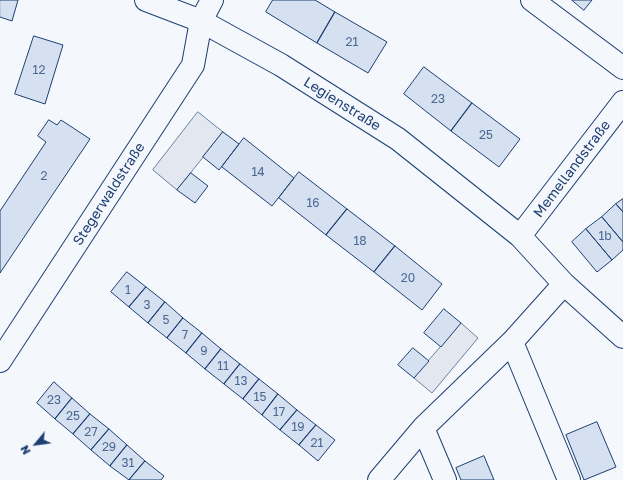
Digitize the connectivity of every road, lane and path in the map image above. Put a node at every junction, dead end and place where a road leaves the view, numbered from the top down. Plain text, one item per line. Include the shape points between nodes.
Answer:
1 (146, 0) edge
2 (212, 0) edge
3 (532, 0) edge
4 (201, 21) junction
5 (623, 68) edge
6 (623, 102) edge
7 (520, 236) junction
8 (564, 284) junction
9 (623, 337) edge
10 (512, 342) junction
11 (0, 361) edge
12 (423, 428) junction
13 (379, 480) edge
14 (445, 480) edge
15 (568, 480) edge

1 - 4 street, Legienstraße
2 - 4 street, Stegerwaldstraße
3 - 5 street
4 - 7 street, Legienstraße via 281,65 398,139
4 - 11 street, Stegerwaldstraße via 193,66
6 - 7 street, Memellandstraße
7 - 8 street, Legienstraße
8 - 9 street, Legienstraße
8 - 10 street
10 - 12 street
10 - 15 street
12 - 13 street
12 - 14 street

